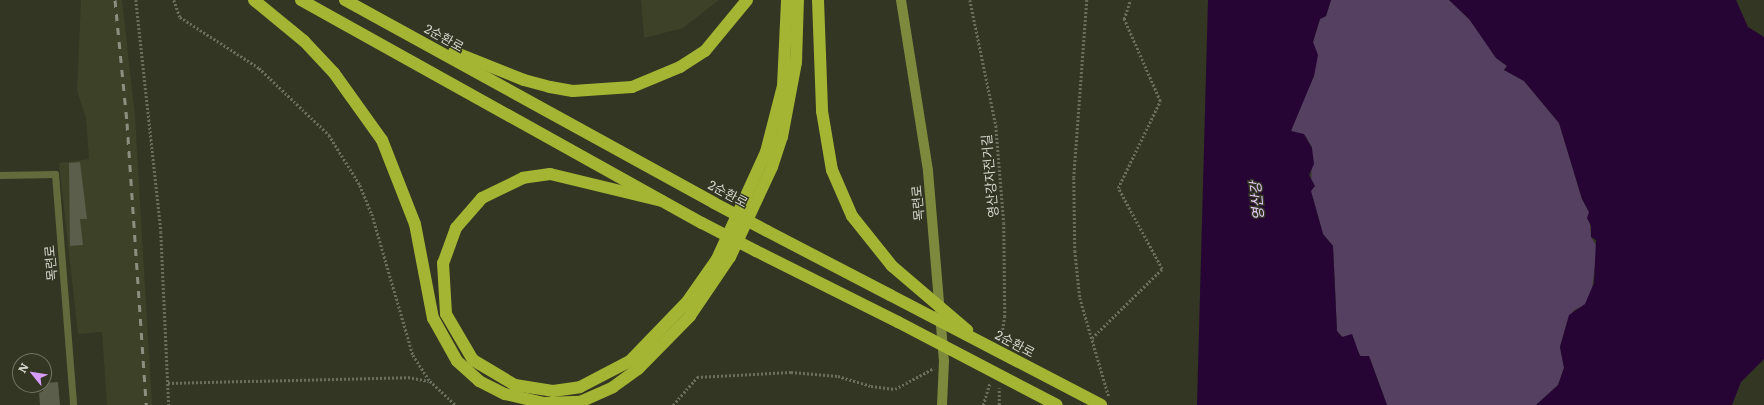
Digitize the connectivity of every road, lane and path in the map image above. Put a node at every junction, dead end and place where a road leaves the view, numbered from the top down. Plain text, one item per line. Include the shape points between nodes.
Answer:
1 (136, 0) edge
2 (174, 0) edge
3 (254, 0) edge
4 (301, 0) edge
5 (345, 0) edge
6 (747, 0) edge
7 (787, 0) edge
8 (798, 0) edge
9 (818, 0) edge
10 (901, 0) edge
11 (970, 0) edge
12 (1087, 0) edge
13 (1130, 0) edge
14 (404, 31) junction
15 (0, 175) edge
16 (662, 201) junction
17 (1092, 338) junction
18 (981, 342) junction
19 (1000, 346) dead end
20 (944, 361) junction
21 (430, 381) junction
22 (168, 383) junction
23 (1106, 403) edge
24 (73, 405) edge
25 (169, 405) edge
26 (456, 405) edge
27 (672, 405) edge
28 (942, 405) edge
29 (1057, 405) edge

1 - 22 path via 159,203
2 - 21 path via 180,17 260,68 329,135 366,200 413,355
3 - 8 highway via 334,73 382,140 415,224 433,318 457,361 479,381 505,394 544,403 580,402 613,387 638,369 690,316 726,264 758,199 782,137 796,62
4 - 16 highway
5 - 14 highway, 2순환로
6 - 14 highway via 725,31 699,55 650,81 606,91 573,91 524,80
7 - 16 highway via 783,86 766,152 717,260 687,302 630,361 580,388 553,391 515,385 473,360 446,314 443,264 456,228 482,198 523,178 550,174
9 - 18 highway, bridge via 822,111 832,170 852,216 892,266
10 - 20 street, 목련로 via 928,171
11 - 19 path, 영산강자전거길 via 997,141 1004,223 1005,316
12 - 17 path via 1073,206 1080,298
13 - 17 path via 1124,18 1160,101 1118,188 1162,270
14 - 18 highway, 2순환로, bridge via 714,203
15 - 24 lane, 목련로 via 55,174
16 - 29 highway, bridge
17 - 23 path
18 - 23 highway, 2순환로, bridge
20 - 27 path via 918,380 895,389 871,386 838,376 791,372 697,377
20 - 28 street, 목련로
21 - 22 path via 408,377
21 - 26 path
22 - 25 path

